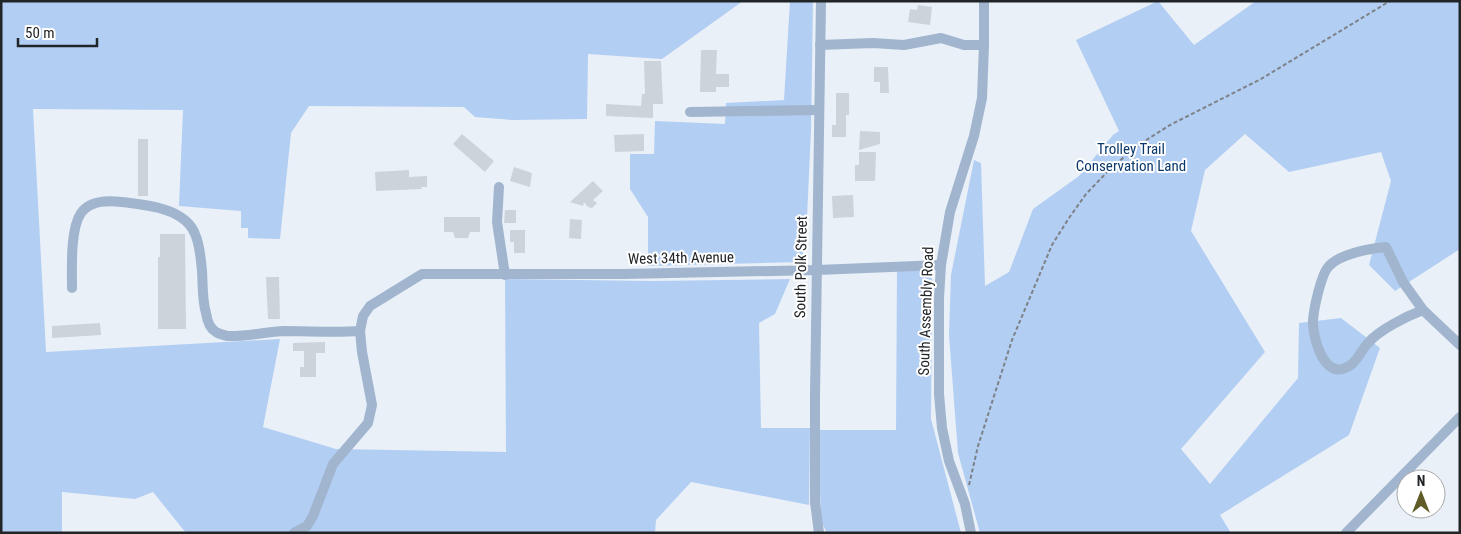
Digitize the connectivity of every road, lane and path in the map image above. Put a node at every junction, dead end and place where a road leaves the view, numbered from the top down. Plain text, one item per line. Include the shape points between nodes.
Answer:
1 (821, 1) edge
2 (984, 1) edge
3 (1390, 1) edge
4 (820, 45) junction
5 (984, 45) junction
6 (818, 110) junction
7 (690, 112) dead end
8 (500, 187) dead end
9 (940, 265) junction
10 (817, 270) junction
11 (505, 275) junction
12 (72, 288) dead end
13 (1422, 310) junction
14 (360, 331) junction
15 (1460, 345) edge
16 (1460, 417) edge
17 (965, 504) junction
18 (294, 533) edge
19 (818, 533) edge
20 (971, 533) edge
21 (1346, 533) edge

1 - 4 street, South Polk Street
2 - 5 street, South Assembly Road
3 - 17 path via 1261,79 1170,125 1140,144 1086,194 1052,246 1012,340 978,446
4 - 5 street via 904,45 941,38 964,45
4 - 6 street, South Polk Street
5 - 9 street, South Assembly Road via 982,98 974,136 950,212
6 - 7 street
6 - 10 street, South Polk Street
8 - 11 street via 497,222
9 - 10 street, West 34th Avenue
9 - 17 street, South Assembly Road via 939,394 942,428 949,461
10 - 11 street, West 34th Avenue
10 - 19 street, South Polk Street via 815,502
11 - 14 street, West 34th Avenue via 422,274 370,306 363,316
12 - 14 street via 72,243 79,216 86,206 99,201 119,201 172,212 190,225 196,234 208,322 216,332 227,336 283,331
13 - 13 street via 1403,282 1386,247 1344,257 1330,265 1322,275 1313,320 1325,363 1331,369 1341,370 1354,363 1368,342 1402,318
13 - 15 street
14 - 18 street via 372,405 368,423 333,464 307,526
16 - 21 street
17 - 20 street, South Assembly Road

